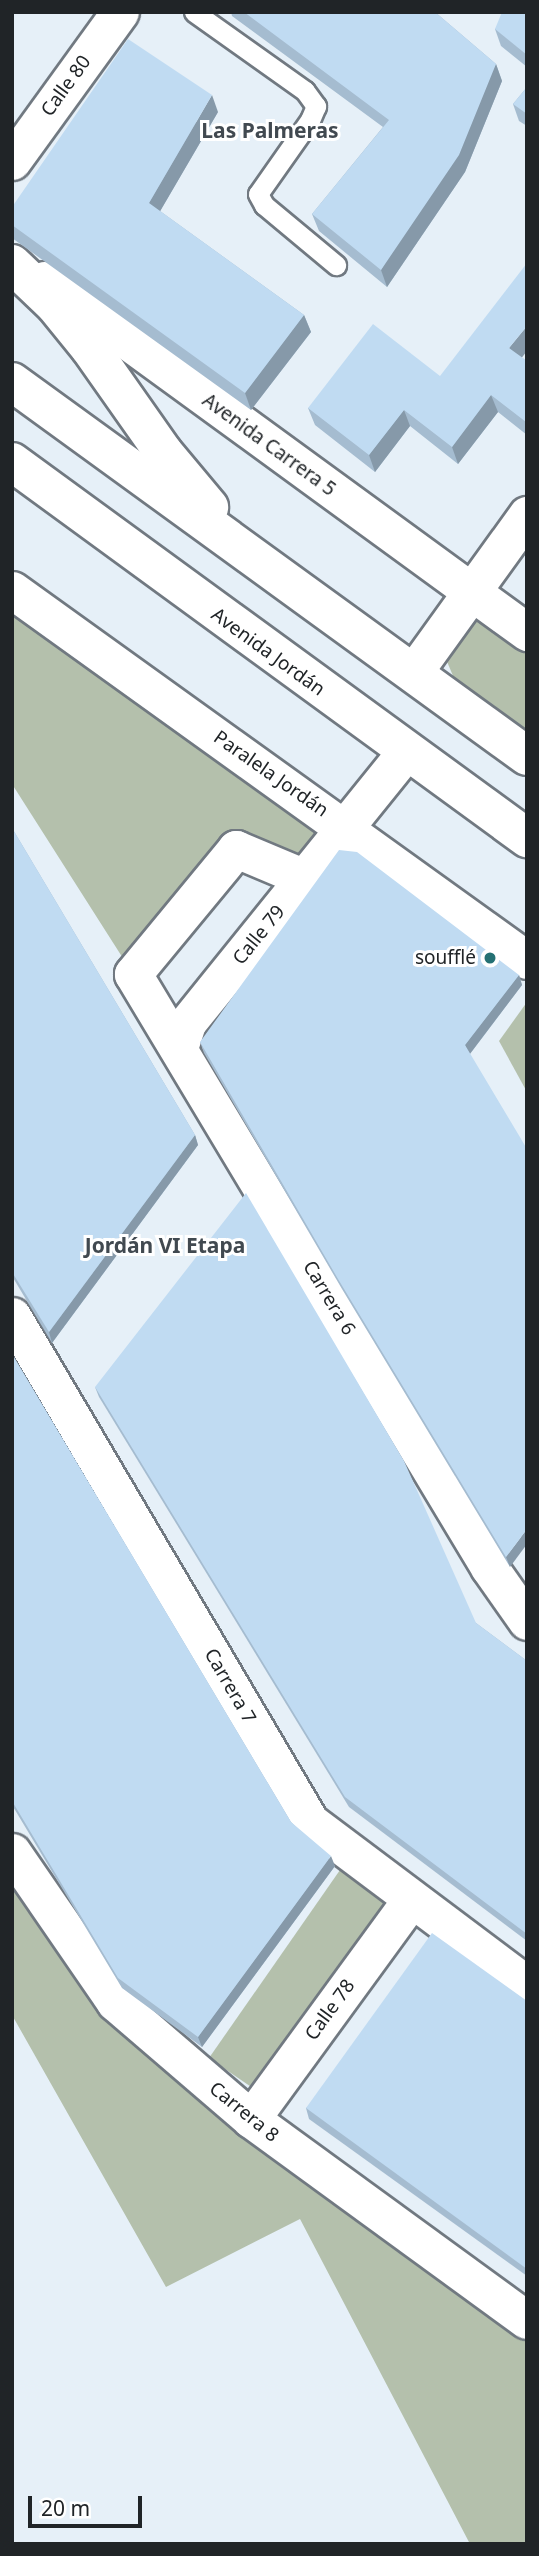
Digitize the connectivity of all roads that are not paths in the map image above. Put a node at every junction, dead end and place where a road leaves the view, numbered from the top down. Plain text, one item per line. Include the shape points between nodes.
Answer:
1 (120, 12) edge
2 (194, 12) edge
3 (12, 161) edge
4 (12, 257) edge
5 (12, 264) edge
6 (336, 265) dead end
7 (12, 382) edge
8 (12, 463) edge
9 (12, 481) edge
10 (527, 515) edge
11 (154, 568) junction
12 (286, 581) junction
13 (12, 590) edge
14 (470, 591) junction
15 (527, 632) edge
16 (413, 673) junction
17 (406, 752) junction
18 (527, 756) edge
19 (347, 828) junction
20 (527, 838) edge
21 (305, 878) junction
22 (527, 960) edge
23 (179, 1048) junction
24 (12, 1316) edge
25 (527, 1621) edge
26 (12, 1852) edge
27 (411, 1901) junction
28 (527, 1985) edge
29 (251, 2119) junction
30 (527, 2320) edge

1 - 3 street, Calle 80
2 - 6 lane via 305,91 316,106 258,194 264,205
4 - 14 street, Avenida Carrera 5
5 - 12 main road via 55,305 90,348 201,499
7 - 12 main road
8 - 11 main road, Avenida Jordán
9 - 11 main road via 76,528
10 - 14 street
11 - 17 main road, Avenida Jordán
12 - 16 main road
13 - 19 street, Paralela Jordán
14 - 15 street, Avenida Carrera 5
14 - 16 street
16 - 18 main road
17 - 19 street
17 - 20 main road, Avenida Jordán
19 - 21 street, Calle 79
19 - 22 street, Paralela Jordán
21 - 23 street, Calle 79 via 187,1023
21 - 23 street, Carrera 6 via 236,849 133,974
23 - 25 street, Carrera 6 via 489,1567
24 - 27 street, Carrera 7 via 310,1822
26 - 29 street, Carrera 8 via 115,2002
27 - 28 street, Carrera 7
27 - 29 street, Calle 78
29 - 30 street, Carrera 8

